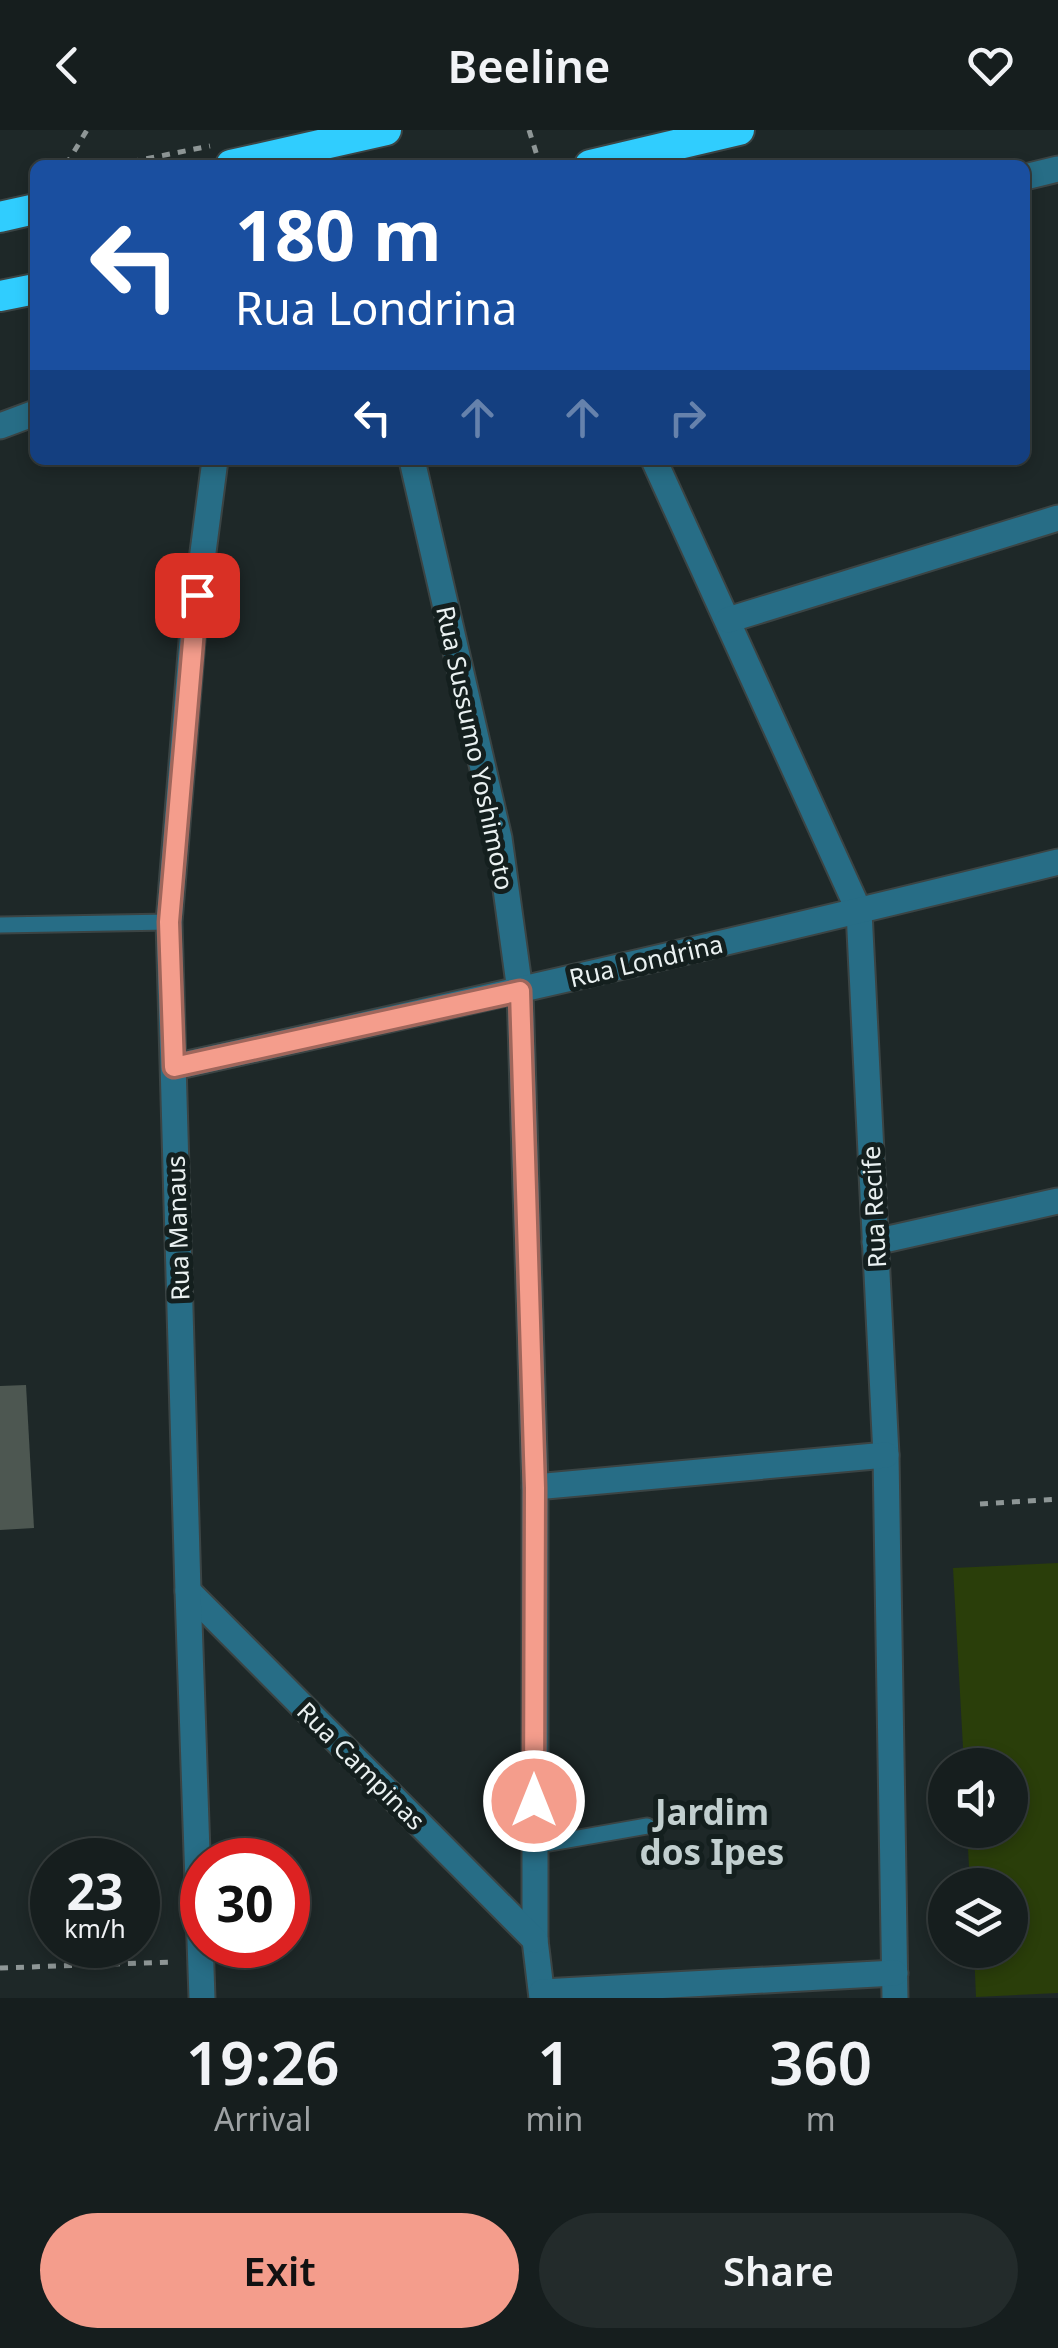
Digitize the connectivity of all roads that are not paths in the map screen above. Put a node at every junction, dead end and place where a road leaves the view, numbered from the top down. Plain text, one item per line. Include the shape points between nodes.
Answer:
1 (386, 130) edge
2 (739, 130) edge
3 (228, 154) edge
4 (611, 160) edge
5 (1058, 169) edge
6 (1030, 176) edge
7 (30, 210) edge
8 (0, 217) edge
9 (30, 289) edge
10 (0, 296) edge
11 (30, 414) edge
12 (0, 426) edge
13 (214, 465) edge
14 (413, 465) edge
15 (656, 465) edge
16 (1058, 518) edge
17 (728, 620) junction
18 (1058, 862) edge
19 (860, 912) junction
20 (169, 922) junction
21 (0, 925) edge
22 (520, 991) junction
23 (174, 1067) junction
24 (1058, 1201) edge
25 (875, 1242) junction
26 (886, 1455) junction
27 (535, 1488) junction
28 (188, 1591) junction
29 (647, 1826) dead end
30 (533, 1846) junction
31 (535, 1940) junction
32 (895, 1985) edge
33 (542, 1995) edge
34 (202, 1998) edge

1 - 3 highway
2 - 4 highway
5 - 6 street
7 - 8 highway
9 - 10 highway
11 - 12 street
13 - 20 street, Rua Manaus via 193,629
14 - 22 street, Rua Sussumo Yoshimoto via 499,838
15 - 17 street, Rua Recife
16 - 17 street
17 - 19 street, Rua Recife
18 - 19 street, Rua Londrina
19 - 22 street, Rua Londrina
19 - 25 street, Rua Recife
20 - 21 lane
20 - 23 street, Rua Manaus
22 - 23 street, Rua Londrina
22 - 27 street, Rua Sussumo Yoshimoto
23 - 28 street, Rua Manaus
24 - 25 street
25 - 26 street, Rua Recife
26 - 27 street
26 - 32 street, Rua Recife
27 - 30 street, Rua Sussumo Yoshimoto
28 - 31 street, Rua Campinas
28 - 34 street, Rua Manaus
29 - 30 lane
30 - 31 street, Rua Sussumo Yoshimoto
31 - 33 street, Rua Sussumo Yoshimoto
32 - 33 street

